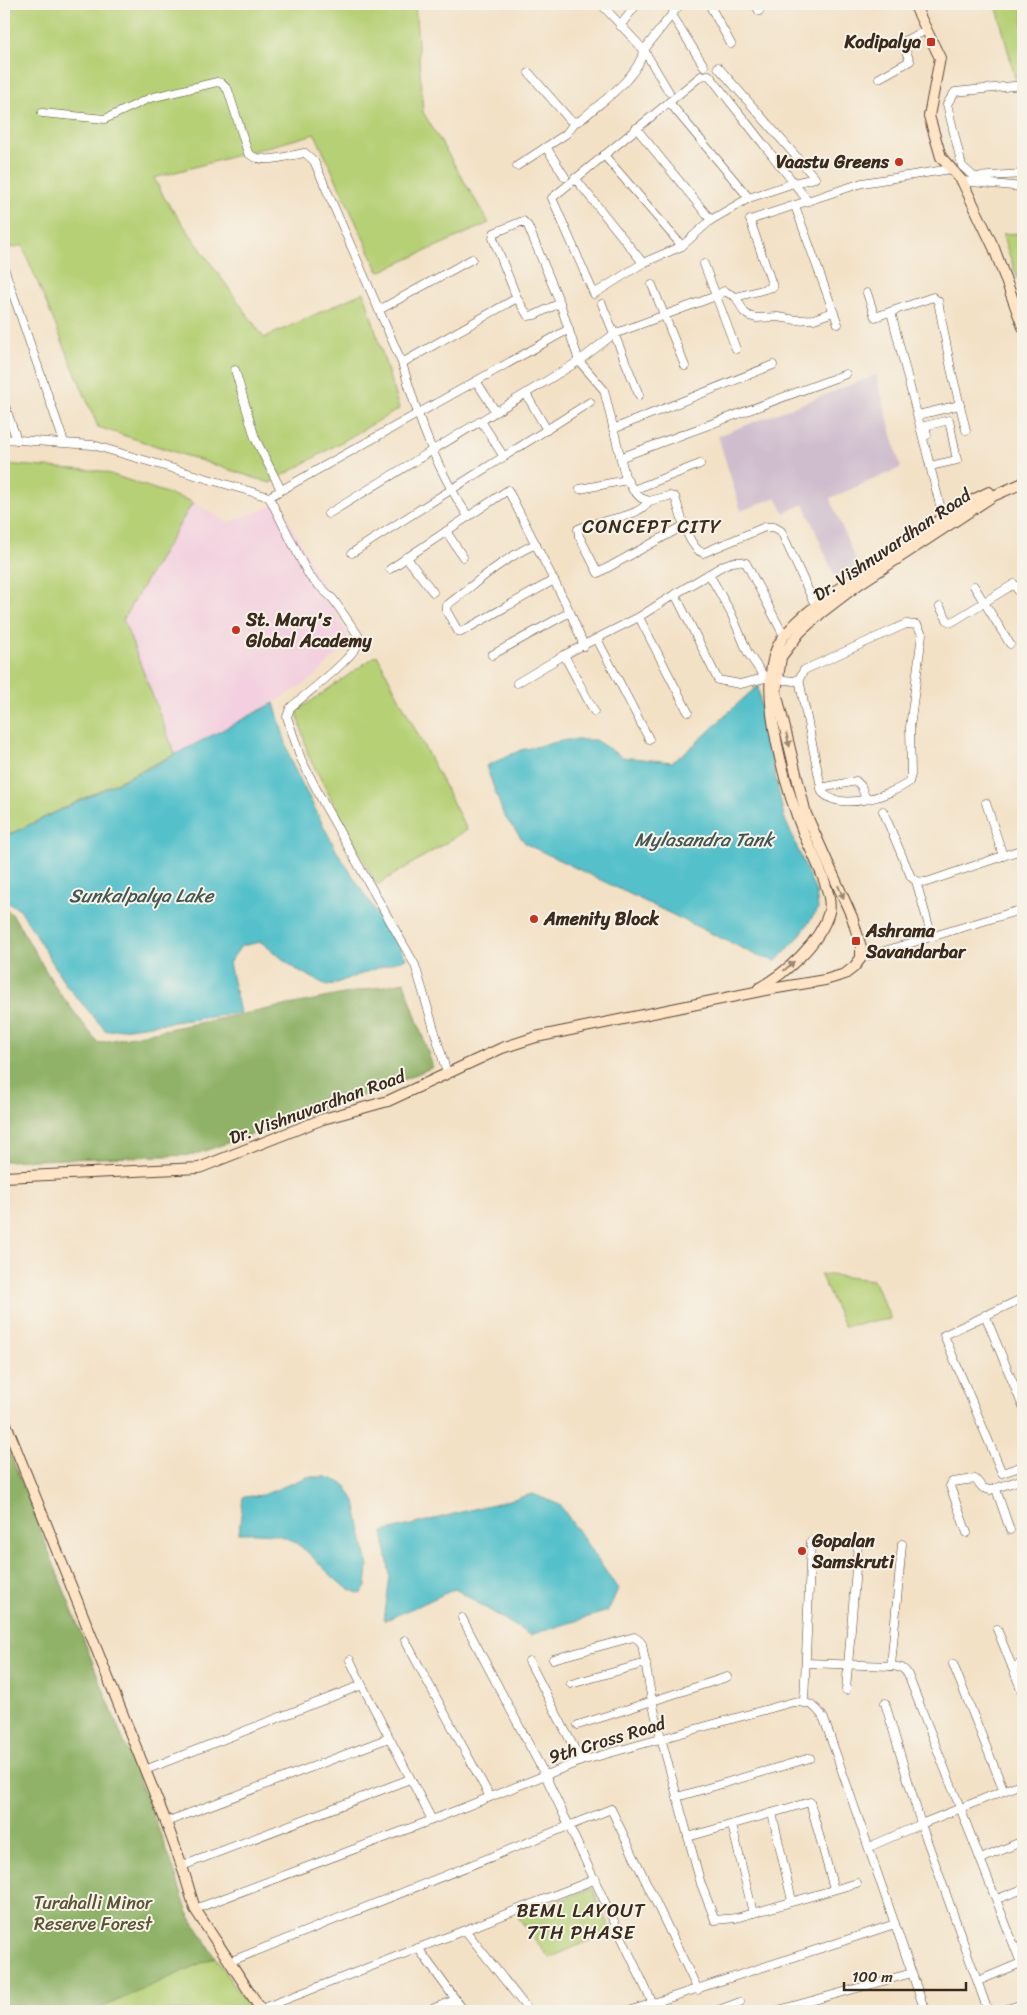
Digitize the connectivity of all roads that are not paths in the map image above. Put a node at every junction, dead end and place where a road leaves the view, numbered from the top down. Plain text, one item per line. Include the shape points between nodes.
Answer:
1 (601, 4) edge
2 (637, 4) edge
3 (680, 4) edge
4 (709, 4) edge
5 (914, 4) edge
6 (672, 15) junction
7 (620, 26) junction
8 (927, 30) junction
9 (731, 44) dead end
10 (644, 50) junction
11 (704, 66) dead end
12 (718, 67) dead end
13 (528, 73) dead end
14 (879, 78) dead end
15 (1023, 85) edge
16 (669, 92) dead end
17 (669, 102) junction
18 (42, 113) dead end
19 (575, 122) junction
20 (636, 128) junction
21 (546, 147) junction
22 (604, 155) junction
23 (517, 166) dead end
24 (951, 169) junction
25 (1023, 174) edge
26 (565, 177) dead end
27 (575, 178) junction
28 (962, 181) junction
29 (794, 183) junction
30 (1023, 187) edge
31 (749, 198) junction
32 (808, 201) junction
33 (794, 206) junction
34 (711, 220) junction
35 (682, 246) junction
36 (472, 259) dead end
37 (643, 263) junction
38 (704, 264) dead end
39 (4, 268) edge
40 (652, 285) dead end
41 (867, 293) dead end
42 (716, 296) junction
43 (736, 297) junction
44 (517, 298) junction
45 (560, 303) junction
46 (602, 304) dead end
47 (379, 310) junction
48 (833, 312) junction
49 (892, 312) junction
50 (664, 316) junction
51 (838, 324) dead end
52 (1023, 328) edge
53 (569, 329) junction
54 (614, 334) junction
55 (736, 349) dead end
56 (579, 361) junction
57 (402, 363) junction
58 (773, 365) dead end
59 (685, 366) dead end
60 (235, 370) dead end
61 (846, 374) dead end
62 (476, 381) junction
63 (526, 394) junction
64 (639, 395) dead end
65 (590, 402) dead end
66 (4, 403) edge
67 (960, 405) junction
68 (496, 412) junction
69 (416, 414) junction
70 (918, 415) junction
71 (482, 421) junction
72 (613, 429) junction
73 (547, 430) junction
74 (966, 430) dead end
75 (4, 439) edge
76 (17, 440) junction
77 (64, 442) junction
78 (432, 452) junction
79 (622, 457) junction
80 (504, 458) junction
81 (700, 464) dead end
82 (932, 466) junction
83 (1023, 477) edge
84 (627, 480) junction
85 (1023, 483) edge
86 (449, 489) junction
87 (580, 489) dead end
88 (282, 490) junction
89 (633, 490) junction
90 (269, 497) junction
91 (649, 501) junction
92 (328, 514) dead end
93 (468, 516) junction
94 (945, 522) junction
95 (685, 525) junction
96 (446, 531) junction
97 (536, 544) junction
98 (352, 553) dead end
99 (406, 557) junction
100 (463, 557) dead end
101 (390, 568) dead end
102 (710, 574) junction
103 (554, 580) junction
104 (974, 586) dead end
105 (433, 592) dead end
106 (675, 594) junction
107 (1023, 598) edge
108 (984, 603) junction
109 (816, 607) junction
110 (940, 607) dead end
111 (570, 612) junction
112 (639, 617) junction
113 (784, 636) junction
114 (597, 639) junction
115 (1010, 644) dead end
116 (584, 646) junction
117 (492, 655) dead end
118 (564, 655) junction
119 (771, 679) junction
120 (799, 680) junction
121 (517, 683) dead end
122 (594, 711) dead end
123 (688, 712) dead end
124 (650, 739) dead end
125 (821, 788) junction
126 (866, 799) junction
127 (986, 803) dead end
128 (883, 811) dead end
129 (1023, 849) edge
130 (1004, 856) junction
131 (916, 882) junction
132 (1023, 909) edge
133 (932, 937) junction
134 (861, 958) junction
135 (749, 993) junction
136 (447, 1073) junction
137 (4, 1178) edge
138 (1022, 1301) edge
139 (985, 1315) junction
140 (1023, 1407) edge
141 (4, 1419) edge
142 (1023, 1466) edge
143 (1023, 1479) edge
144 (996, 1488) junction
145 (1010, 1530) dead end
146 (967, 1533) dead end
147 (811, 1541) dead end
148 (858, 1544) dead end
149 (902, 1544) dead end
150 (462, 1618) dead end
151 (997, 1629) dead end
152 (405, 1640) dead end
153 (553, 1659) dead end
154 (350, 1660) dead end
155 (529, 1661) dead end
156 (646, 1663) junction
157 (806, 1663) junction
158 (1023, 1663) edge
159 (953, 1664) dead end
160 (848, 1666) junction
161 (891, 1666) junction
162 (1012, 1667) junction
163 (728, 1677) dead end
164 (571, 1684) dead end
165 (362, 1685) junction
166 (846, 1690) dead end
167 (1023, 1694) edge
168 (652, 1702) junction
169 (804, 1702) junction
170 (885, 1703) dead end
171 (578, 1724) dead end
172 (389, 1738) junction
173 (661, 1738) junction
174 (810, 1758) dead end
175 (581, 1760) junction
176 (145, 1770) junction
177 (545, 1775) junction
178 (410, 1779) junction
179 (1023, 1783) edge
180 (1004, 1791) junction
181 (490, 1797) junction
182 (677, 1797) junction
183 (961, 1808) junction
184 (772, 1813) junction
185 (432, 1820) junction
186 (166, 1822) junction
187 (921, 1824) junction
188 (732, 1825) junction
189 (569, 1827) junction
190 (688, 1837) junction
191 (1023, 1841) edge
192 (868, 1848) junction
193 (981, 1859) junction
194 (182, 1866) junction
195 (596, 1879) junction
196 (857, 1883) dead end
197 (1023, 1888) edge
198 (834, 1889) junction
199 (997, 1899) junction
200 (792, 1901) junction
201 (195, 1909) junction
202 (753, 1913) junction
203 (895, 1924) junction
204 (465, 1930) junction
205 (418, 1948) junction
206 (1020, 1948) edge
207 (229, 1962) junction
208 (912, 1973) junction
209 (978, 1981) junction
210 (698, 1990) junction
211 (455, 2000) junction
212 (740, 2002) dead end
213 (1023, 2004) edge
214 (654, 2008) edge
215 (261, 2010) edge
216 (427, 2011) edge
217 (464, 2011) edge
218 (529, 2011) edge
219 (629, 2011) edge
220 (716, 2011) edge
221 (775, 2011) edge
222 (926, 2011) edge
223 (988, 2011) edge
224 (1000, 2011) edge

1 - 7 street
2 - 7 street
3 - 6 street
4 - 9 street
5 - 8 main road
6 - 10 street
6 - 11 street
7 - 10 street
8 - 14 street via 906,40 904,47 910,61
8 - 24 main road via 940,58 929,116 941,157
10 - 16 street
10 - 19 street via 633,73
12 - 29 street via 815,178
13 - 19 street
15 - 25 street via 955,92 947,104 962,166 974,177
17 - 20 street
17 - 29 street via 701,76 709,75
17 - 31 street
18 - 47 street via 105,119 150,98 221,83 228,90 251,156 260,160 305,152 314,161
19 - 21 street via 566,134
20 - 22 street
20 - 34 street
21 - 23 street
21 - 26 street
22 - 27 street
22 - 35 street
24 - 28 main road
24 - 32 street via 862,183
27 - 37 street
27 - 37 street via 552,198 594,294
28 - 30 street
28 - 52 main road via 994,248
29 - 31 street
29 - 32 street
31 - 34 street
32 - 33 street
33 - 43 street via 750,220 773,287
33 - 48 street
34 - 35 street
35 - 37 street
36 - 47 street
38 - 42 street
39 - 77 street
40 - 50 street
41 - 49 street via 876,317
42 - 43 street via 724,291
42 - 50 street
42 - 55 street
43 - 48 street via 744,312 756,318 814,319
44 - 45 street via 528,316
44 - 45 street via 493,238 494,232 523,222 528,226
44 - 57 street
45 - 53 street
46 - 54 street
47 - 57 street
48 - 51 street
49 - 67 street via 933,297 938,300
49 - 70 street
50 - 54 street
50 - 59 street
53 - 56 street
53 - 62 street
54 - 56 street
54 - 64 street
56 - 63 street
56 - 72 street via 604,390
57 - 69 street
58 - 72 street
60 - 88 street via 255,438
61 - 79 street
62 - 68 street
62 - 69 street
63 - 68 street
63 - 73 street
65 - 73 street
66 - 76 street
67 - 70 street
67 - 74 street
68 - 71 street
69 - 78 street
69 - 88 street
70 - 82 street
71 - 78 street
71 - 80 street
72 - 79 street
73 - 80 street
75 - 76 street
76 - 77 street
77 - 90 street via 93,445
78 - 86 street
78 - 92 street
79 - 84 street
80 - 86 street
81 - 89 street
82 - 82 street via 958,460 949,420 925,426
82 - 94 street
83 - 94 main road, Dr. Vishnuvardhan Road via 976,499
84 - 87 street
84 - 89 street
85 - 94 main road, Dr. Vishnuvardhan Road
86 - 93 street
86 - 98 street
88 - 90 street
89 - 91 street
90 - 136 street via 310,577 333,599 359,640 341,663 290,708 287,717 301,759 325,806 415,965
91 - 95 street via 675,497
91 - 95 street via 640,509 578,529 598,573
93 - 96 street
93 - 97 street via 508,490
94 - 109 main road, Dr. Vishnuvardhan Road via 856,577
94 - 119 main road, Dr. Vishnuvardhan Road via 807,626 791,642
95 - 109 street via 694,547 703,553 765,527 781,531
96 - 99 street
96 - 100 street
97 - 103 street
97 - 103 street via 519,551 446,606 446,610 461,632
99 - 101 street
99 - 105 street
102 - 106 street
102 - 113 street via 738,560 746,563
102 - 119 street via 748,653
103 - 111 street
104 - 108 street
106 - 112 street
106 - 119 street via 718,680 740,684
107 - 108 street via 1014,584
108 - 110 street via 952,622
108 - 115 street
109 - 113 main road, Dr. Vishnuvardhan Road
111 - 116 street
111 - 117 street
112 - 114 street
112 - 123 street
113 - 119 main road, Dr. Vishnuvardhan Road via 776,650
114 - 116 street
114 - 124 street
116 - 118 street
118 - 121 street
118 - 122 street
119 - 120 street
119 -> 134 main road, Dr. Vishnuvardhan Road via 806,814 852,917 862,947
135 -> 119 main road, Dr. Vishnuvardhan Road via 782,973 801,956 829,911 826,888 790,793 772,720
120 - 125 street
120 - 126 street via 804,670 906,624 917,625 922,634 910,727 909,782
125 - 126 street via 827,797 835,800
125 - 126 street via 856,781
127 - 130 street
128 - 131 street
129 - 130 street
130 - 131 street via 928,882
131 - 133 street
132 - 133 street
133 - 134 street
134 - 135 main road, Dr. Vishnuvardhan Road via 845,974
135 - 136 main road, Dr. Vishnuvardhan Road via 536,1037 502,1048
136 - 137 main road, Dr. Vishnuvardhan Road via 388,1101 323,1119 199,1168
138 - 139 street
139 - 140 street
139 - 142 street via 944,1335 1002,1473
141 - 176 main road
143 - 144 street
144 - 145 street
144 - 146 street via 985,1489 975,1479 952,1482 950,1486
147 - 157 street
148 - 160 street
149 - 161 street
150 - 177 street
151 - 162 street
152 - 181 street
153 - 156 street via 634,1637 642,1644
154 - 165 street
155 - 175 street
156 - 164 street
156 - 168 street
157 - 160 street
157 - 169 street
158 - 162 street
159 - 180 street
160 - 161 street
160 - 166 street
161 - 183 street via 906,1670
162 - 167 street
163 - 168 street
165 - 172 street
165 - 176 street
168 - 171 street
168 - 173 street
169 - 173 street, 9th Cross Road via 793,1702
169 - 192 street via 819,1710 824,1719
170 - 187 street
172 - 178 street
172 - 186 street
173 - 175 street, 9th Cross Road
173 - 182 street
174 - 182 street
175 - 177 street, 9th Cross Road
176 - 186 main road
177 - 181 street, 9th Cross Road
177 - 189 street
178 - 185 street
178 - 194 street
179 - 180 street
180 - 183 street
181 - 185 street, 9th Cross Road
182 - 190 street
183 - 187 street
183 - 193 street
184 - 188 street
184 - 198 street via 810,1802
184 - 200 street
185 - 201 street, 9th Cross Road
186 - 194 main road
187 - 192 street
187 - 209 street
188 - 190 street
188 - 202 street
189 - 195 street
189 - 207 street
189 - 210 street via 611,1809
190 - 202 street via 715,1920
191 - 193 street
192 - 203 street
193 - 199 street
194 - 201 main road
195 - 204 street
195 - 214 street
196 - 198 street
197 - 199 street
198 - 200 street
199 - 206 street
200 - 202 street
201 - 207 main road
203 - 208 street
203 - 210 street
204 - 205 street
204 - 218 street
205 - 211 street
205 - 215 street
206 - 209 street via 1021,1963
207 - 215 main road
208 - 221 street
208 - 222 street
209 - 223 street
210 - 214 street
211 - 216 street
211 - 217 street
212 - 220 street
213 - 224 street
214 - 219 street

